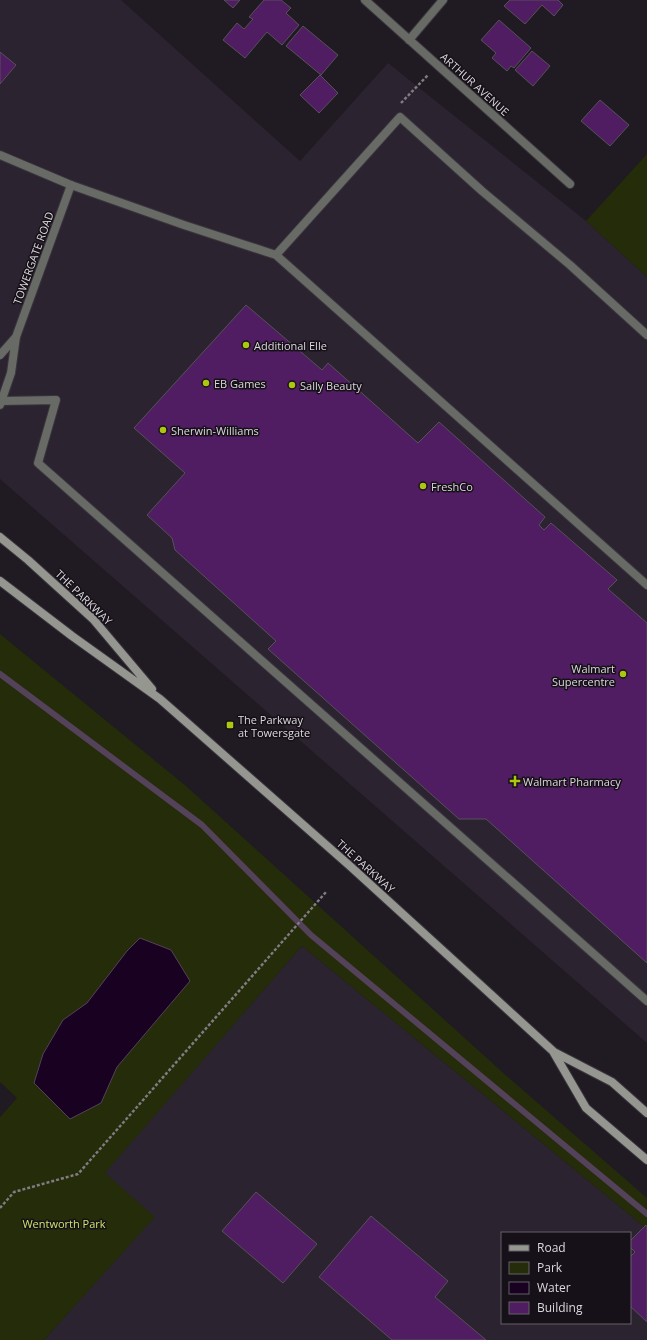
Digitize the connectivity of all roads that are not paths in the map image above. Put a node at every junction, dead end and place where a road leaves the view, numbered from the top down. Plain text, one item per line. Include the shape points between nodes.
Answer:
1 (365, 0) edge
2 (443, 0) edge
3 (409, 40) junction
4 (0, 155) edge
5 (570, 184) dead end
6 (71, 185) junction
7 (276, 255) junction
8 (647, 336) edge
9 (16, 338) junction
10 (0, 355) edge
11 (1, 403) edge
12 (0, 537) edge
13 (0, 581) edge
14 (647, 585) edge
15 (160, 699) junction
16 (647, 1001) edge
17 (554, 1052) junction
18 (647, 1113) edge
19 (647, 1160) edge

1 - 3 street, ARTHUR AVENUE
2 - 3 street
3 - 5 street, ARTHUR AVENUE
4 - 6 street
6 - 7 street via 184,226
6 - 9 street, TOWERGATE ROAD
7 - 8 street via 400,117 570,265
7 - 14 street
9 - 10 street, TOWERGATE ROAD
9 - 11 street, TOWERGATE ROAD via 12,368
11 - 16 street via 56,400 38,463
12 - 15 main road, THE PARKWAY via 93,619
13 - 15 main road, THE PARKWAY
15 - 17 main road, THE PARKWAY via 350,866
17 - 18 main road, THE PARKWAY via 612,1082
17 - 19 main road, THE PARKWAY via 586,1108

